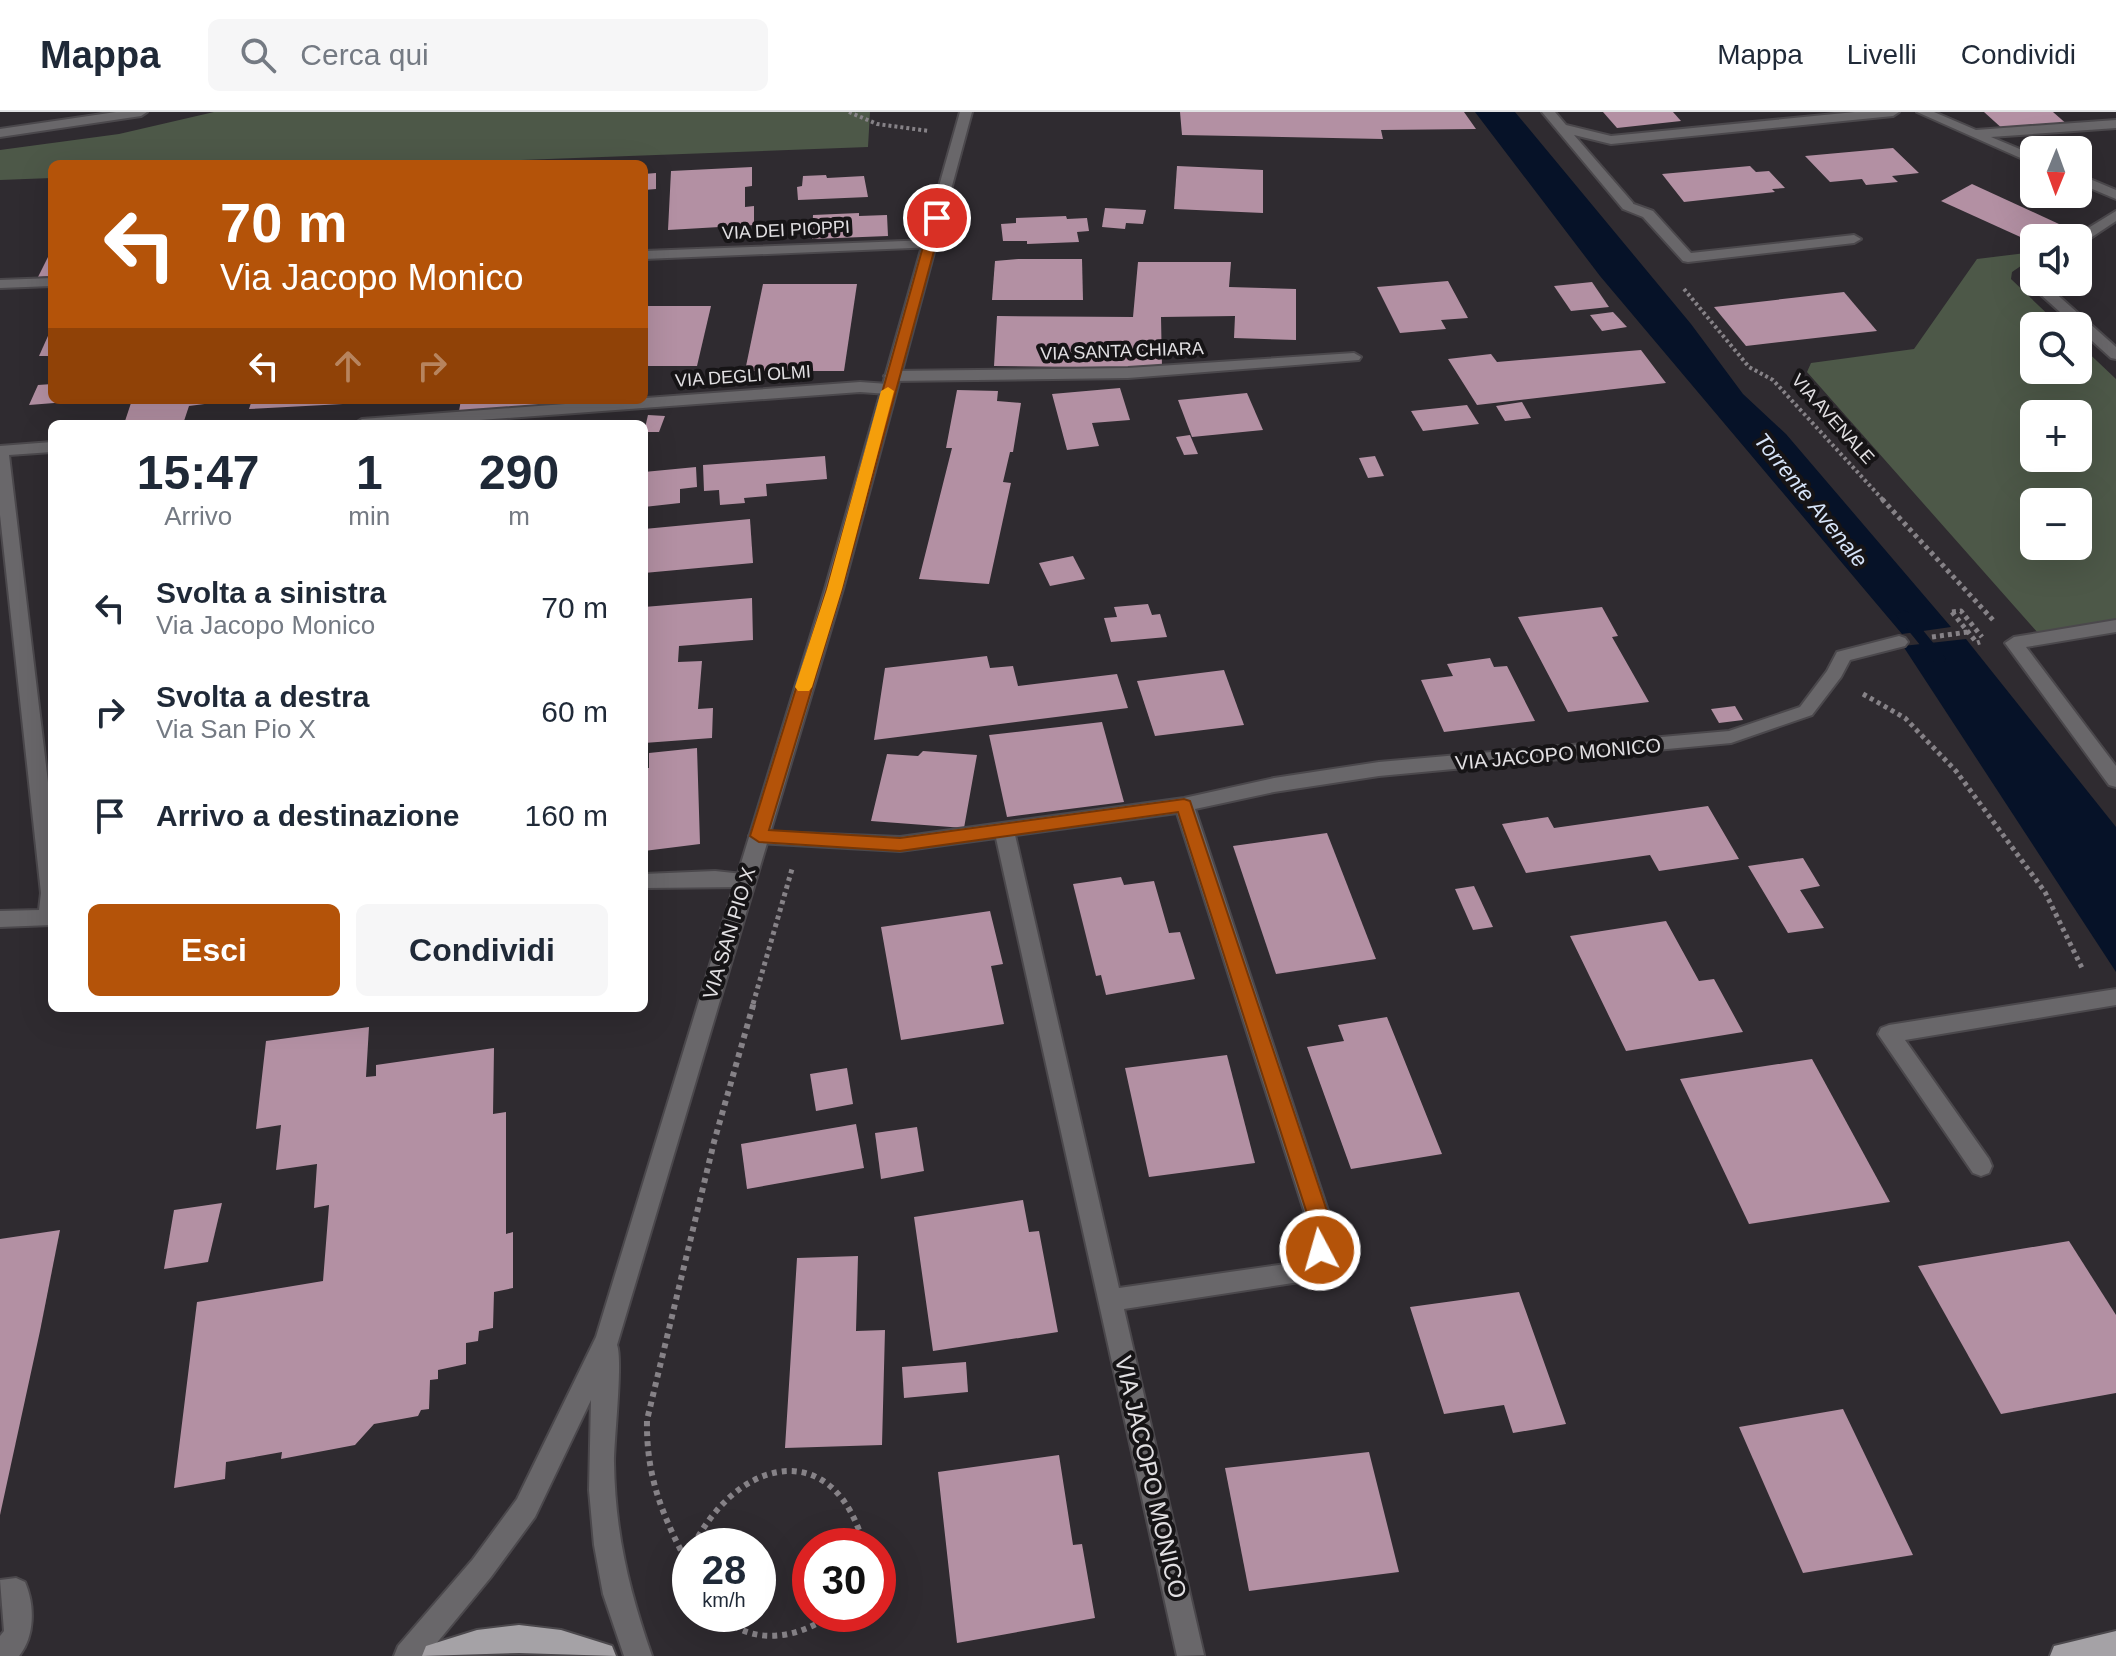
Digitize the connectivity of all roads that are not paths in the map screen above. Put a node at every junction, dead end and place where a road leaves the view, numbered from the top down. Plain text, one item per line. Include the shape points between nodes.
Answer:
1 (141, 112) edge
2 (966, 112) edge
3 (1548, 112) edge
4 (1893, 112) edge
5 (1923, 112) edge
6 (2116, 124) edge
7 (1561, 128) junction
8 (0, 133) edge
9 (1975, 134) junction
10 (2020, 154) edge
11 (2092, 184) edge
12 (2116, 195) edge
13 (2116, 215) edge
14 (2092, 231) edge
15 (1854, 239) dead end
16 (930, 244) junction
17 (648, 255) edge
18 (48, 282) edge
19 (0, 284) edge
20 (2050, 296) edge
21 (2116, 355) edge
22 (1354, 357) dead end
23 (890, 382) junction
24 (648, 403) edge
25 (631, 404) edge
26 (416, 420) edge
27 (48, 447) edge
28 (1, 451) edge
29 (2116, 626) edge
30 (1899, 642) dead end
31 (2116, 780) edge
32 (1184, 805) junction
33 (1004, 832) junction
34 (759, 836) junction
35 (48, 866) edge
36 (745, 880) junction
37 (648, 881) edge
38 (48, 917) edge
39 (0, 919) edge
40 (2116, 997) edge
41 (1981, 1166) dead end
42 (1111, 1300) junction
43 (608, 1338) junction
44 (0, 1593) edge
45 (2116, 1645) edge
46 (1190, 1655) edge
47 (1, 1656) edge
48 (408, 1656) edge
49 (436, 1656) edge
50 (602, 1656) edge
51 (638, 1656) edge
52 (2064, 1656) edge

1 - 8 street
2 - 16 street, VIA SAN PIO X
3 - 7 street
4 - 7 street via 1611,140
5 - 9 street
6 - 9 street
7 - 15 street via 1628,206 1648,214 1688,258
9 - 10 street
11 - 12 street
13 - 14 street
16 - 17 street, VIA DEI PIOPPI
16 - 23 street, VIA SAN PIO X
18 - 19 street
20 - 21 street
22 - 23 street, VIA SANTA CHIARA
23 - 24 street, VIA DEGLI OLMI
23 - 34 street, VIA SAN PIO X
25 - 26 street, VIA DEGLI OLMI
27 - 28 street
28 - 35 street
29 - 31 street via 2014,643
30 - 32 street, VIA JACOPO MONICO via 1843,656 1806,711 1731,737 1379,769
32 - 33 street, VIA JACOPO MONICO
32 - 42 street via 1320,1223 1320,1250 1306,1271
33 - 34 street, VIA JACOPO MONICO via 900,844
33 - 42 street, VIA JACOPO MONICO
34 - 36 street, VIA SAN PIO X
36 - 37 street
36 - 43 street, VIA SAN PIO X
38 - 39 street
40 - 41 street via 1889,1034
42 - 46 street, VIA JACOPO MONICO
43 - 48 street, VIA SAN PIO X via 526,1508
43 - 51 street, VIA SAN PIO X via 599,1472 611,1573
44 - 47 street via 16,1591 18,1636
45 - 52 main road
49 - 50 main road via 472,1644 518,1638 562,1642

